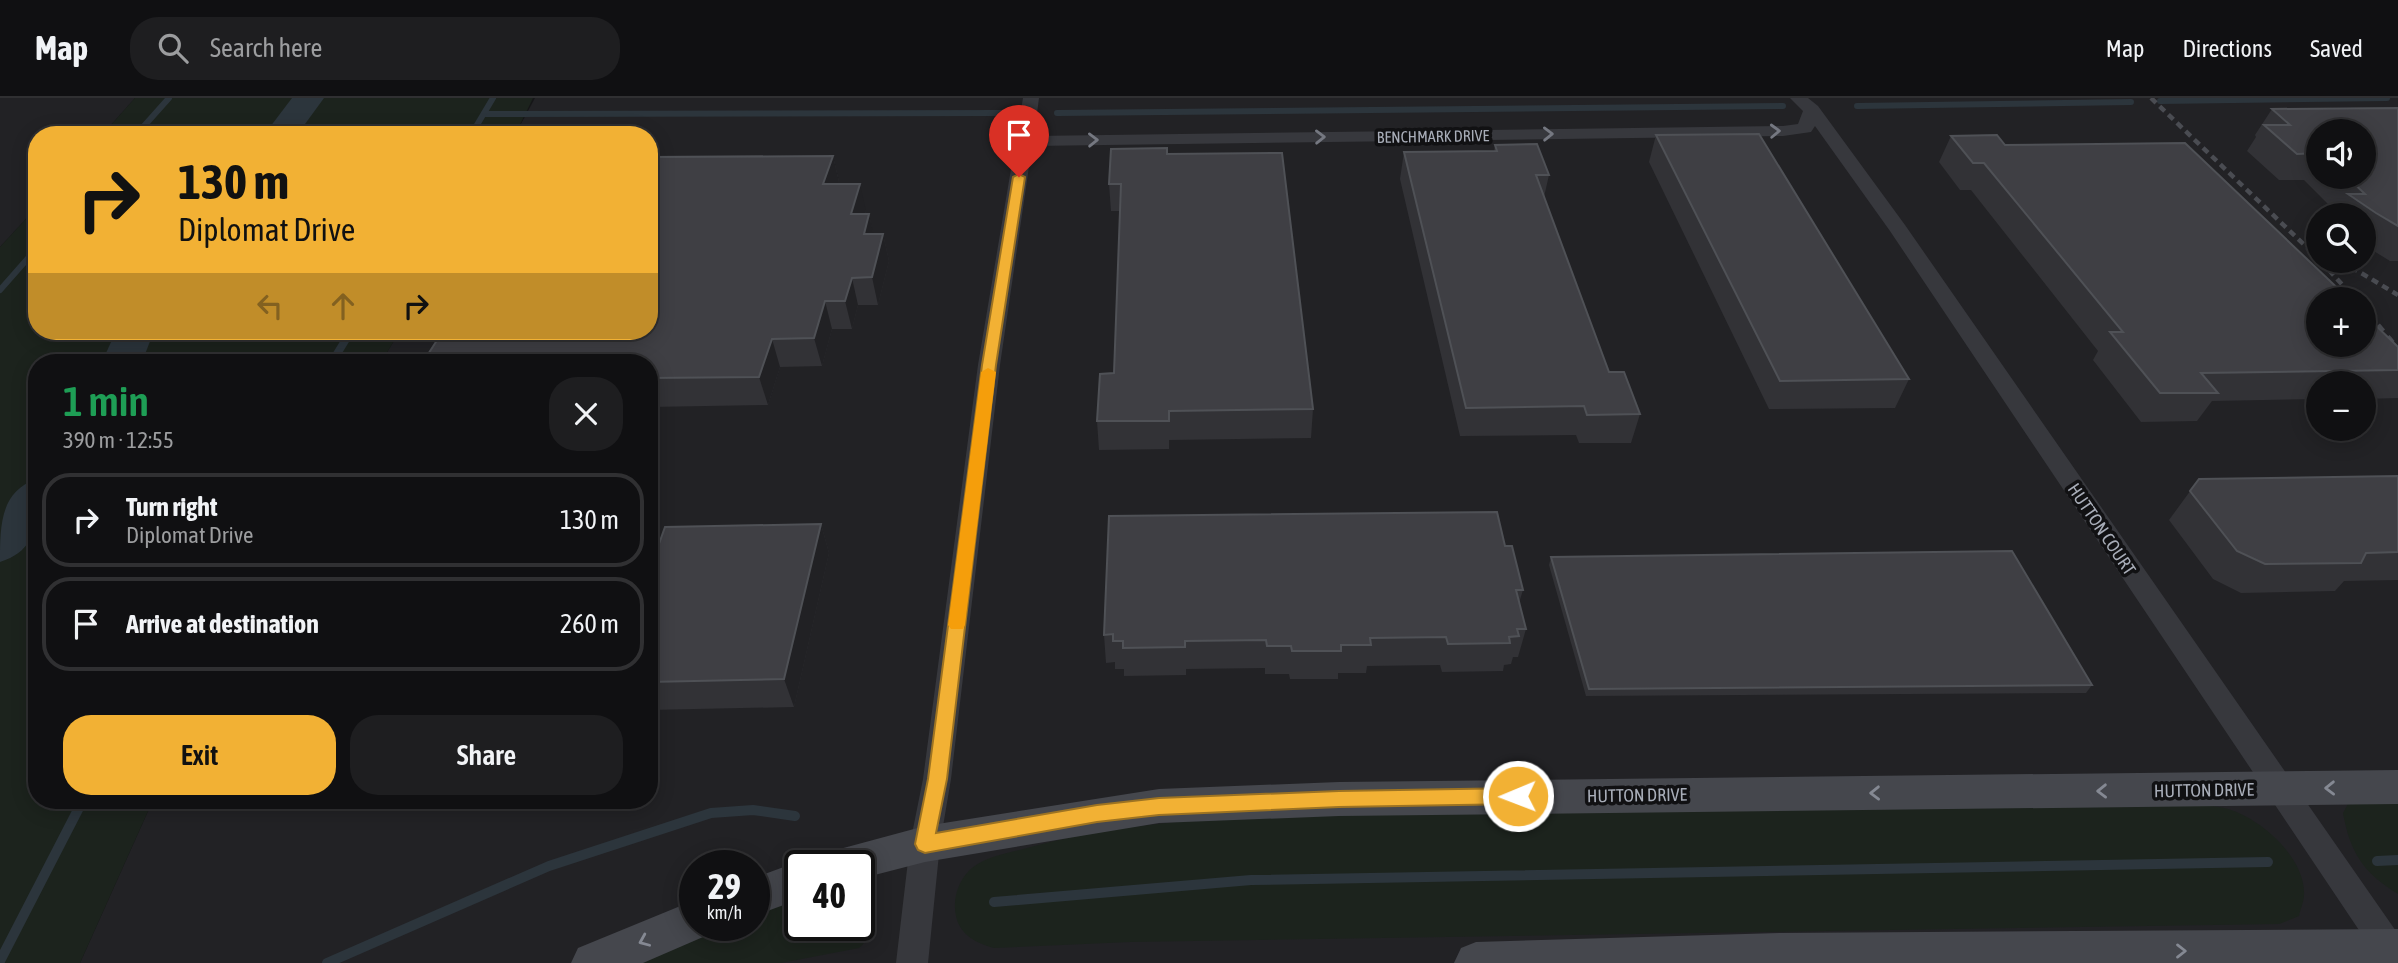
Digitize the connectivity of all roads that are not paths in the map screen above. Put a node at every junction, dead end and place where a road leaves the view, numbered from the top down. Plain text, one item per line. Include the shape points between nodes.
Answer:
1 (1031, 98) edge
2 (1805, 104) edge
3 (1025, 141) junction
4 (2398, 787) edge
5 (2280, 789) junction
6 (925, 844) junction
7 (875, 857) edge
8 (679, 927) edge
9 (2394, 949) edge
10 (593, 963) edge
11 (912, 963) edge
12 (1476, 963) edge

1 - 3 street
3 -> 2 street, BENCHMARK DRIVE via 1783,131 1805,128
2 - 5 street, HUTTON COURT via 1898,229
3 - 6 street via 989,365
4 -> 5 street, HUTTON DRIVE
5 -> 6 street, HUTTON DRIVE via 1325,799 1159,806
5 - 9 street, HUTTON COURT
6 - 7 street, HUTTON DRIVE
6 - 11 street
8 -> 10 street
12 -> 9 street via 1779,953

